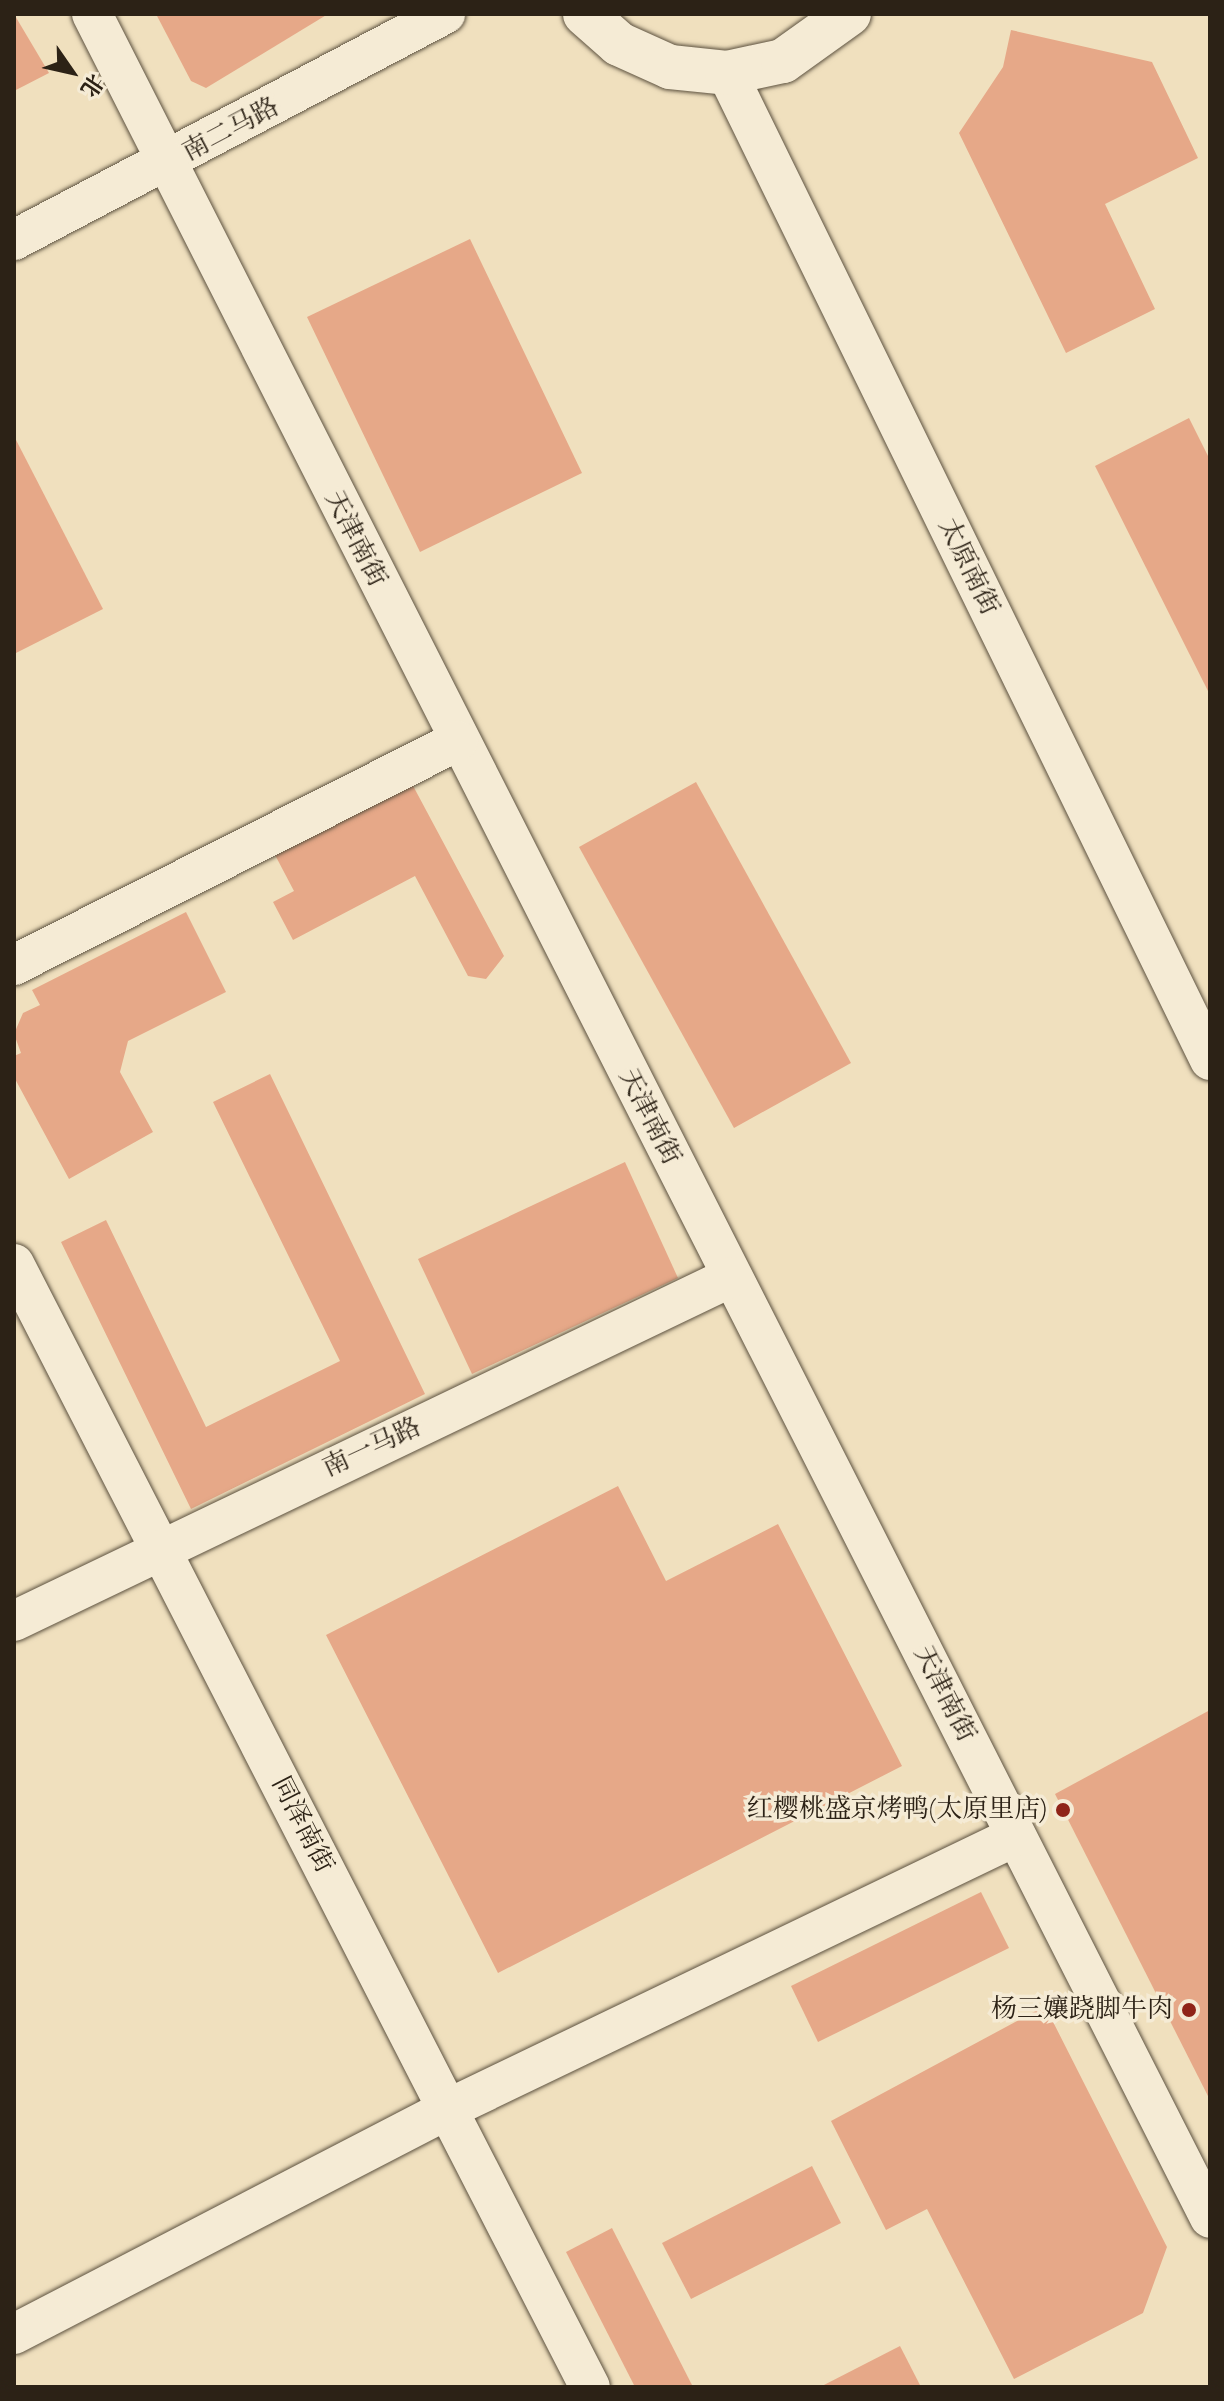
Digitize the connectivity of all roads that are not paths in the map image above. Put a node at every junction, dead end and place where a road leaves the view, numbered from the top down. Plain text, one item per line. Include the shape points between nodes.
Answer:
1 (92, 14) edge
2 (445, 14) edge
3 (585, 14) edge
4 (849, 14) edge
5 (727, 73) junction
6 (165, 165) junction
7 (14, 240) edge
8 (458, 741) junction
9 (14, 965) edge
10 (1209, 1054) edge
11 (14, 1264) edge
12 (731, 1277) junction
13 (160, 1549) junction
14 (14, 1621) edge
15 (1016, 1836) junction
16 (448, 2109) junction
17 (1210, 2218) edge
18 (14, 2334) edge
19 (590, 2387) edge

1 - 6 street, 天津南街
2 - 6 street, 南二马路
3 - 5 street via 619,44 670,67
4 - 5 street via 783,61
5 - 10 street, 太原南街
6 - 7 street, 南二马路
6 - 8 street, 天津南街
8 - 9 street
8 - 12 street, 天津南街
11 - 13 street, 同泽南街
12 - 13 street, 南一马路
12 - 15 street, 天津南街
13 - 14 street, 南一马路
13 - 16 street, 同泽南街
15 - 16 street
15 - 17 street, 天津南街
16 - 18 street
16 - 19 street, 同泽南街

